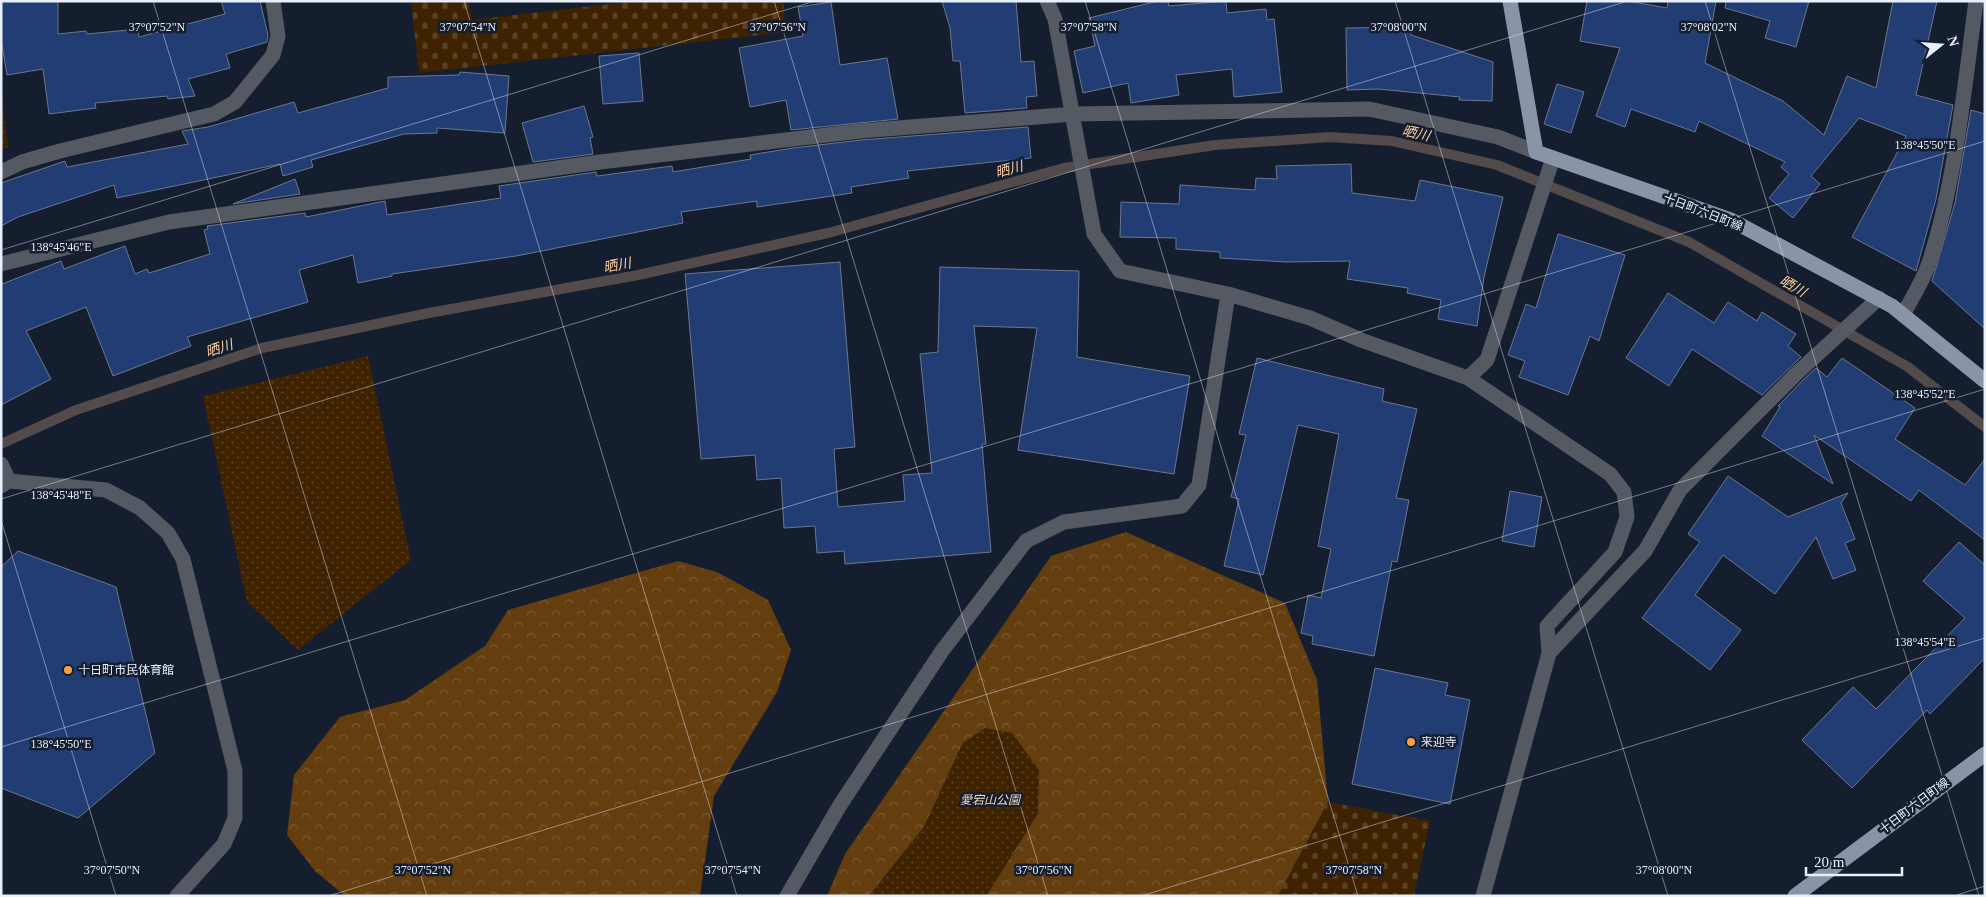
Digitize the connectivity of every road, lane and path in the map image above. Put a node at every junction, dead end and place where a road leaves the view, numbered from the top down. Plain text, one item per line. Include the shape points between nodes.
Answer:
1 (273, 1) edge
2 (1047, 1) edge
3 (1510, 1) edge
4 (1976, 1) edge
5 (1074, 114) junction
6 (1536, 152) junction
7 (1553, 158) junction
8 (1, 172) edge
9 (1, 264) edge
10 (1228, 294) junction
11 (1879, 298) junction
12 (1904, 313) junction
13 (1468, 378) junction
14 (1985, 381) edge
15 (1, 464) edge
16 (5, 484) edge
17 (1549, 653) junction
18 (1985, 754) edge
19 (177, 896) edge
20 (787, 896) edge
21 (1483, 896) edge
22 (1795, 896) edge

1 - 8 street via 278,36 273,55 235,102 214,114 60,150
2 - 5 street via 1055,19
3 - 6 main road
4 - 12 street via 1956,148 1940,222 1927,268
5 - 6 street via 1369,109 1498,137
5 - 9 street via 860,131 600,162 179,221
5 - 10 street via 1094,234 1120,271
6 - 7 main road, 十日町六日町線
7 - 11 main road, 十日町六日町線 via 1731,220
7 - 13 street via 1487,360
10 - 13 street via 1310,318
10 - 20 street via 1200,485 1182,506 1064,522 1026,542 942,651 840,805
11 - 12 main road, 十日町六日町線
11 - 17 street via 1798,372 1680,490 1645,551
12 - 14 main road, 十日町六日町線
13 - 17 street via 1610,474 1624,492 1627,517 1615,552 1546,626
15 - 16 street
16 - 19 street via 106,490 140,508 168,533 183,559 235,771 235,818 224,844
17 - 21 street
18 - 22 main road, 十日町六日町線

